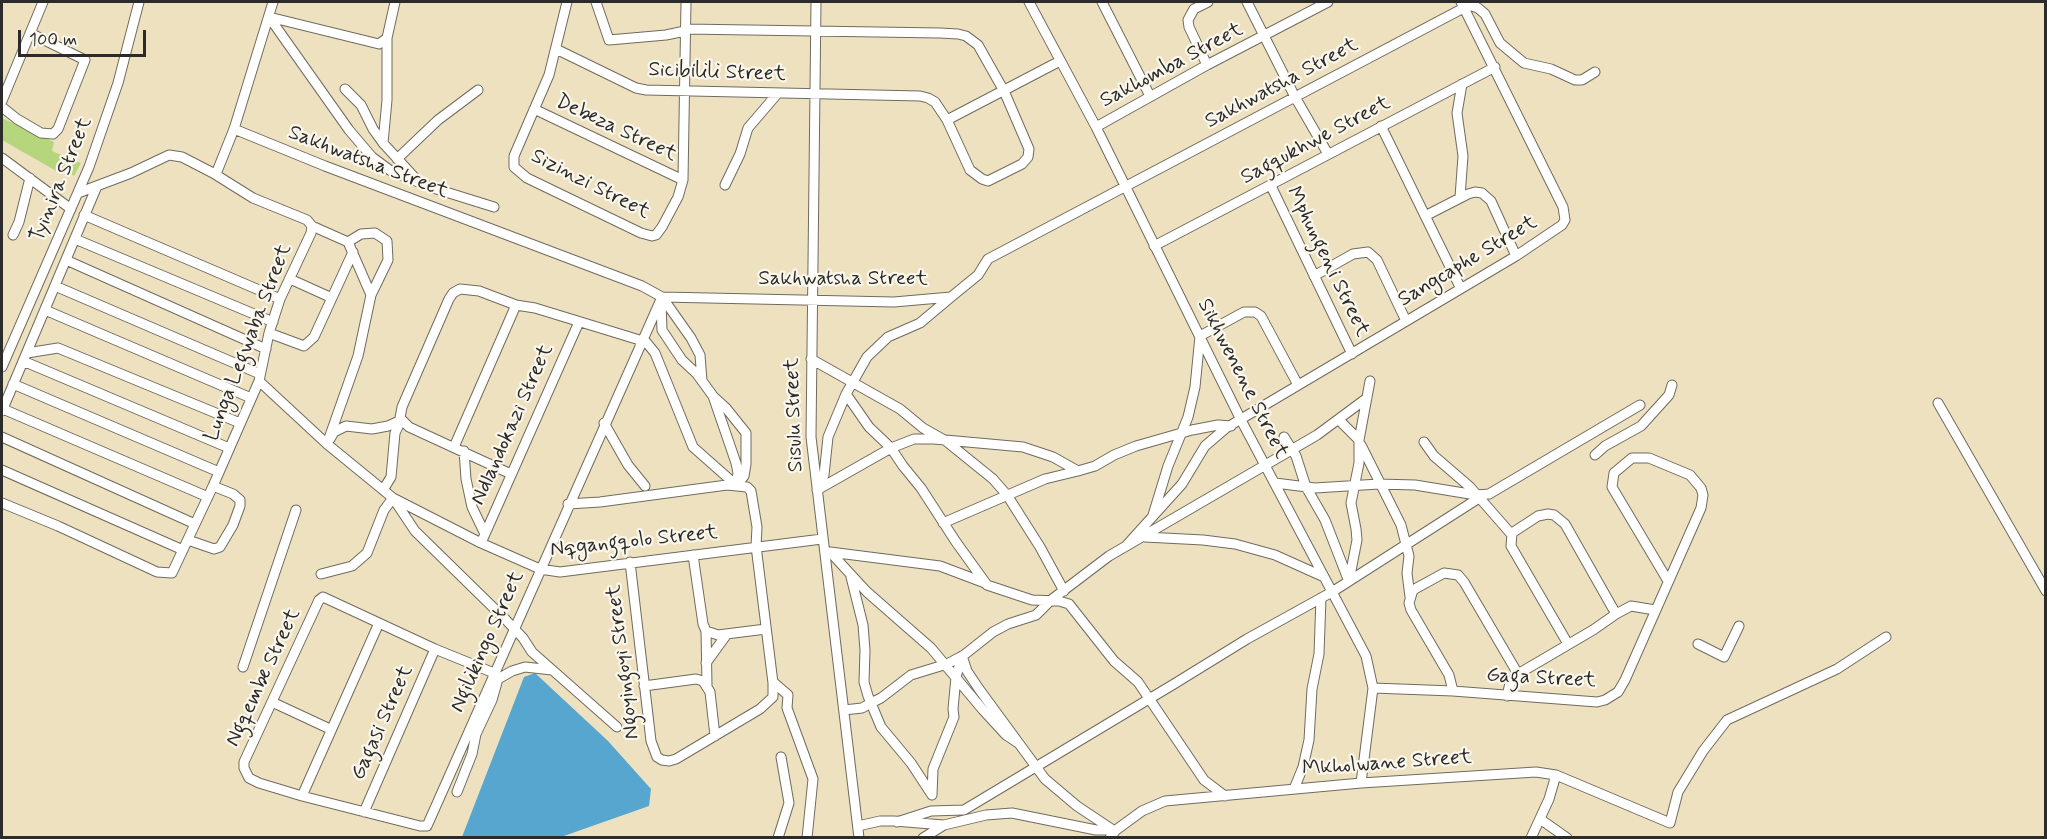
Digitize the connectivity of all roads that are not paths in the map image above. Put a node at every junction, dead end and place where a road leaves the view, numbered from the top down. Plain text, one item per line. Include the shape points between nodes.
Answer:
1 (43, 2) edge
2 (139, 2) edge
3 (273, 2) edge
4 (395, 2) edge
5 (567, 2) edge
6 (596, 2) edge
7 (686, 2) edge
8 (816, 2) edge
9 (1029, 2) edge
10 (1102, 2) edge
11 (1208, 2) edge
12 (1246, 2) edge
13 (1321, 3) edge
14 (1467, 4) edge
15 (269, 17) junction
16 (686, 30) junction
17 (816, 31) junction
18 (30, 33) junction
19 (1265, 36) junction
20 (387, 38) junction
21 (556, 49) junction
22 (1060, 61) junction
23 (1207, 65) junction
24 (1495, 67) junction
25 (1595, 72) dead end
26 (1462, 84) junction
27 (345, 89) dead end
28 (478, 90) dead end
29 (1004, 91) junction
30 (685, 92) junction
31 (778, 93) junction
32 (814, 94) junction
33 (1150, 96) junction
34 (1295, 97) junction
35 (2, 101) edge
36 (2, 107) edge
37 (534, 109) junction
38 (947, 120) junction
39 (1381, 126) junction
40 (1096, 127) junction
41 (234, 129) junction
42 (383, 143) junction
43 (1328, 154) junction
44 (2, 158) edge
45 (398, 159) junction
46 (216, 174) junction
47 (30, 178) junction
48 (683, 180) junction
49 (421, 183) junction
50 (725, 184) dead end
51 (96, 186) junction
52 (1270, 186) junction
53 (1126, 187) junction
54 (78, 193) junction
55 (1461, 197) junction
56 (494, 207) dead end
57 (71, 209) junction
58 (84, 215) junction
59 (1425, 216) junction
60 (312, 226) junction
61 (13, 235) dead end
62 (75, 239) junction
63 (348, 242) junction
64 (1155, 246) junction
65 (352, 252) junction
66 (1516, 256) junction
67 (66, 260) junction
68 (1314, 276) junction
69 (290, 279) junction
70 (56, 286) junction
71 (1460, 287) junction
72 (371, 295) junction
73 (662, 297) junction
74 (951, 297) junction
75 (332, 298) junction
76 (280, 299) junction
77 (811, 301) junction
78 (516, 305) junction
79 (45, 310) junction
80 (1406, 321) junction
81 (273, 322) junction
82 (579, 322) junction
83 (269, 333) junction
84 (1200, 336) junction
85 (641, 341) junction
86 (266, 349) junction
87 (1352, 354) junction
88 (25, 357) junction
89 (811, 359) junction
90 (2, 367) edge
91 (260, 378) junction
92 (702, 381) junction
93 (1370, 381) dead end
94 (853, 382) junction
95 (13, 384) junction
96 (1672, 385) dead end
97 (1298, 386) junction
98 (846, 394) junction
99 (713, 396) junction
100 (251, 398) junction
101 (1367, 398) junction
102 (1938, 403) dead end
103 (1640, 405) dead end
104 (2, 410) edge
105 (401, 420) junction
106 (1241, 420) junction
107 (1338, 420) junction
108 (240, 423) junction
109 (604, 423) junction
110 (1231, 426) junction
111 (1179, 434) junction
112 (1284, 436) dead end
113 (2, 437) edge
114 (946, 441) junction
115 (1359, 441) junction
116 (1424, 442) dead end
117 (327, 444) junction
118 (454, 447) junction
119 (230, 448) junction
120 (891, 448) junction
121 (1293, 448) junction
122 (464, 451) junction
123 (1595, 455) dead end
124 (1264, 464) junction
125 (2, 470) edge
126 (1078, 471) junction
127 (219, 472) junction
128 (511, 474) junction
129 (1275, 483) junction
130 (1354, 484) junction
131 (1380, 484) junction
132 (736, 485) junction
133 (213, 486) junction
134 (645, 486) dead end
135 (1306, 487) junction
136 (383, 490) junction
137 (817, 490) junction
138 (1007, 495) junction
139 (208, 496) junction
140 (1478, 496) junction
141 (393, 498) junction
142 (2, 503) edge
143 (568, 504) junction
144 (296, 510) dead end
145 (1152, 520) junction
146 (943, 523) junction
147 (195, 524) junction
148 (1512, 535) junction
149 (1144, 537) junction
150 (483, 539) junction
151 (188, 540) junction
152 (822, 542) junction
153 (1406, 545) junction
154 (756, 546) junction
155 (1126, 546) junction
156 (183, 550) junction
157 (831, 553) junction
158 (693, 555) junction
159 (630, 562) junction
160 (540, 569) junction
161 (321, 574) dead end
162 (851, 576) junction
163 (1324, 577) junction
164 (1349, 581) junction
165 (1668, 581) junction
166 (985, 583) junction
167 (1064, 591) junction
168 (1332, 591) junction
169 (2046, 591) edge
170 (1410, 597) junction
171 (1321, 598) junction
172 (1051, 600) junction
173 (1655, 610) junction
174 (1616, 614) junction
175 (379, 623) junction
176 (1738, 626) dead end
177 (514, 628) junction
178 (766, 629) junction
179 (706, 631) junction
180 (727, 634) junction
181 (1886, 637) dead end
182 (1568, 644) junction
183 (1698, 644) dead end
184 (435, 649) junction
185 (962, 656) junction
186 (706, 663) junction
187 (945, 664) junction
188 (243, 667) dead end
189 (552, 670) junction
190 (494, 673) junction
191 (1518, 674) junction
192 (955, 679) junction
193 (773, 682) junction
194 (707, 685) junction
195 (644, 686) junction
196 (1373, 688) junction
197 (1453, 691) junction
198 (1506, 696) junction
199 (1149, 697) junction
200 (272, 702) junction
201 (871, 703) junction
202 (844, 710) junction
203 (617, 727) dead end
204 (330, 729) junction
205 (715, 736) junction
206 (1018, 743) junction
207 (781, 757) dead end
208 (1036, 767) junction
209 (1556, 775) junction
210 (1204, 780) junction
211 (1361, 783) junction
212 (1294, 789) junction
213 (457, 792) dead end
214 (302, 796) junction
215 (1225, 796) junction
216 (1195, 798) junction
217 (364, 812) junction
218 (1540, 819) junction
219 (897, 822) junction
220 (944, 825) junction
221 (427, 826) joint
222 (858, 826) junction
223 (1113, 833) edge
224 (778, 837) edge
225 (807, 837) edge
226 (860, 837) edge
227 (923, 837) edge
228 (1531, 837) edge
229 (1567, 837) edge

1 - 18 street
2 - 54 street, Tyinira Street via 109,112
3 - 15 street
4 - 20 street
5 - 21 street, Sizinzi Street
6 - 16 street via 609,40
7 - 16 street, Sizinzi Street
8 - 17 street, Sisulu Street
9 - 22 street, Sikhwenene Street
10 - 33 street
11 - 23 street via 1194,9 1188,20
12 - 19 street
13 - 19 street, Sakhomba Street
14 - 24 street, Sangcaphe Street
14 - 25 street via 1485,14 1500,43 1524,63 1575,80
14 - 34 street, Sakhwatsha Street
15 - 20 street via 379,44
15 - 41 street
15 - 49 street via 372,157 391,171
16 - 17 street
16 - 30 street, Sizinzi Street
17 - 29 street via 966,36 978,45
17 - 32 street, Sisulu Street
18 - 35 street
18 - 36 street via 85,60 53,134 41,133
19 - 23 street, Sakhomba Street
19 - 34 street
20 - 42 street
21 - 30 street, Sicibilili Street via 636,88
21 - 37 street, Sizinzi Street
22 - 29 street
22 - 40 street, Sikhwenene Street
23 - 33 street, Sakhomba Street
24 - 26 street, Sagqukhwe Street
24 - 66 street, Sangcaphe Street via 1565,215 1558,230
26 - 39 street, Sagqukhwe Street
26 - 55 street via 1457,113 1463,156
27 - 42 street via 361,105
28 - 45 street via 438,120
29 - 38 street
29 - 38 street, Sicibilili Street via 1029,149 1022,164 988,181 970,170
30 - 31 street, Sicibilili Street
30 - 48 street, Sizinzi Street
31 - 32 street, Sicibilili Street
31 - 50 street via 748,128
32 - 38 street, Sicibilili Street via 920,96 934,102
32 - 77 street, Sisulu Street
33 - 40 street, Sakhomba Street
34 - 43 street
34 - 53 street, Sakhwatsha Street
37 - 48 street, Debeza Street
37 - 48 street, Sizinzi Street via 514,156 519,173 641,233 652,236 659,232
39 - 43 street, Sagqukhwe Street
39 - 59 street
40 - 53 street, Sikhwenene Street
41 - 46 street
41 - 73 street, Sakhwatsha Street
42 - 45 street
43 - 52 street, Sagqukhwe Street
44 - 47 street
45 - 49 street
46 - 51 street, Lunga Legwaba Street via 170,155
46 - 60 street, Lunga Legwaba Street via 253,198 307,220
47 - 57 street
47 - 61 street
49 - 56 street
51 - 54 street, Lunga Legwaba Street
51 - 58 street
52 - 64 street, Sagqukhwe Street
52 - 68 street, Mphungeni Street
53 - 64 street, Sikhwenene Street
53 - 74 street, Sakhwatsha Street via 988,259 978,275
54 - 57 street, Tyinira Street
55 - 59 street
55 - 66 street via 1475,192 1487,196
57 - 90 street, Tyinira Street
58 - 62 street
58 - 76 street
59 - 71 street
60 - 63 street
60 - 69 street, Lunga Legwaba Street
62 - 67 street
62 - 81 street
63 - 65 street
63 - 72 street via 361,234 375,233 387,241 388,260
64 - 84 street, Sikhwenene Street
65 - 72 street
65 - 75 street
66 - 71 street, Sangcaphe Street
67 - 70 street
67 - 86 street
68 - 80 street via 1353,254 1368,252 1377,260
68 - 87 street, Mphungeni Street
69 - 75 street
69 - 76 street, Lunga Legwaba Street
70 - 79 street
70 - 91 street, Nqgangqolo Street
71 - 80 street, Sangcaphe Street
72 - 117 street via 358,356
73 - 77 street, Sakhwatsha Street
73 - 85 street, Ngilikingo Street
73 - 92 street via 700,356
73 - 92 street via 662,330
74 - 77 street, Sakhwatsha Street via 894,302
74 - 94 street via 920,323 888,337 867,357
75 - 83 street via 314,337 304,346
76 - 81 street, Lunga Legwaba Street
77 - 89 street, Sisulu Street
78 - 82 street
78 - 105 street via 469,289 453,293 402,407
78 - 118 street
79 - 88 street
79 - 100 street
80 - 87 street, Sangcaphe Street
81 - 83 street, Lunga Legwaba Street
82 - 85 street
82 - 128 street, Ndlandokazi Street
83 - 86 street, Lunga Legwaba Street
84 - 97 street via 1244,312 1255,312 1262,316
84 - 106 street, Sikhwenene Street
84 - 111 street via 1195,387 1188,417
85 - 109 street, Ngilikingo Street
85 - 132 street via 655,353 693,447
86 - 91 street, Lunga Legwaba Street
87 - 97 street, Sangcaphe Street
88 - 95 street
88 - 108 street via 58,348
88 - 119 street
89 - 94 street
89 - 137 street, Sisulu Street via 811,437
91 - 100 street, Lunga Legwaba Street
91 - 117 street, Nqgangqolo Street
92 - 99 street
93 - 101 street
94 - 98 street
94 - 114 street
95 - 104 street
95 - 127 street
96 - 123 street via 1669,395 1641,426
97 - 106 street, Sangcaphe Street
98 - 120 street via 869,427
98 - 137 street via 828,437 824,475
99 - 132 street via 736,463
99 - 132 street via 746,433 744,476
100 - 108 street, Lunga Legwaba Street
101 - 107 street
101 - 115 street
102 - 169 street
103 - 140 street via 1489,494
104 - 139 street
105 - 117 street via 372,429 346,426 334,432
105 - 118 street
105 - 136 street via 395,433 391,477
106 - 110 street, Sangcaphe Street
106 - 124 street, Sikhwenene Street
107 - 115 street
107 - 121 street
108 - 119 street, Lunga Legwaba Street
109 - 134 street via 627,465
109 - 143 street, Ngilikingo Street
110 - 111 street
110 - 145 street, Sangcaphe Street via 1205,446 1182,484
111 - 126 street
111 - 145 street
112 - 121 street
113 - 147 street
114 - 120 street via 914,439
114 - 126 street via 1035,449
114 - 138 street
115 - 130 street
115 - 131 street
116 - 140 street
117 - 136 street, Nqgangqolo Street
118 - 122 street
119 - 127 street, Lunga Legwaba Street
120 - 137 street
120 - 146 street
121 - 124 street
121 - 135 street
122 - 128 street
122 - 150 street via 465,480
124 - 129 street, Sikhwenene Street
124 - 149 street
125 - 156 street
126 - 138 street
127 - 133 street, Lunga Legwaba Street
128 - 150 street, Ndlandokazi Street
129 - 135 street
129 - 163 street, Sikhwenene Street
130 - 131 street
130 - 135 street
130 - 164 street via 1351,503 1357,540
131 - 140 street via 1415,485
131 - 153 street via 1401,525
132 - 143 street
132 - 154 street via 751,491
133 - 139 street, Lunga Legwaba Street
133 - 151 street via 240,500 233,525 220,547 214,549
135 - 164 street via 1325,520
136 - 141 street, Nqgangqolo Street
137 - 152 street, Sisulu Street
138 - 146 street
138 - 167 street
139 - 147 street, Lunga Legwaba Street
140 - 148 street
140 - 153 street
141 - 150 street, Nqgangqolo Street
141 - 161 street via 384,510 367,554 352,567
141 - 177 street via 415,531
142 - 156 street, Lunga Legwaba Street via 157,572 172,573
143 - 160 street, Ngilikingo Street
144 - 188 street
145 - 155 street, Sangcaphe Street
146 - 166 street
147 - 151 street, Lunga Legwaba Street
148 - 174 street via 1538,516 1548,514 1560,519
148 - 182 street via 1513,552
149 - 155 street
149 - 163 street via 1235,543 1275,555
150 - 160 street, Nqgangqolo Street
151 - 156 street, Lunga Legwaba Street
152 - 154 street, Nqgangqolo Street
152 - 157 street
152 - 202 street, Sisulu Street
153 - 164 street
153 - 170 street
154 - 158 street, Nqgangqolo Street
154 - 178 street
155 - 167 street
157 - 162 street
157 - 166 street via 920,562
158 - 159 street, Nqgangqolo Street
158 - 179 street
159 - 160 street, Nqgangqolo Street via 560,572
159 - 195 street, Ngoyingoyi Street
160 - 177 street, Ngilikingo Street
162 - 187 street
162 - 201 street via 863,625 864,682
163 - 168 street, Sikhwenene Street
164 - 168 street
165 - 165 street, Gaga Street via 1701,508 1701,488 1690,475 1649,458 1632,458 1614,473 1612,487
165 - 173 street, Gaga Street
166 - 172 street via 1032,600
167 - 172 street
168 - 171 street
168 - 196 street, Sikhwenene Street via 1366,656
170 - 191 street via 1413,590 1444,573 1458,575
170 - 197 street via 1411,610 1449,675
171 - 199 street
171 - 212 street via 1319,654 1308,740
172 - 185 street via 1036,615 993,632
172 - 199 street via 1069,604 1114,661
173 - 174 street via 1631,606
173 - 198 street, Gaga Street via 1625,680 1612,697 1597,702
174 - 182 street
175 - 184 street, Ngqembe Street
175 - 200 street, Ngqembe Street via 323,597
175 - 204 street
176 - 183 street via 1724,657
177 - 189 street
177 - 190 street, Ngilikingo Street
178 - 180 street
178 - 193 street
179 - 180 street
179 - 186 street
180 - 186 street
181 - 209 street, Mkholwane Street via 1838,669 1727,720 1678,792 1670,823
182 - 191 street
184 - 190 street, Ngqembe Street
184 - 217 street, Gagasi Street
185 - 187 street
185 - 192 street
185 - 206 street via 967,671
186 - 194 street
187 - 192 street
187 - 201 street via 911,675
189 - 203 street
189 - 213 street via 525,667 498,679
190 - 221 street, Ngilikingo Street
191 - 198 street
192 - 201 street via 954,717 933,769 932,795 881,727
192 - 206 street
193 - 205 street, Ngoyingoyi Street via 768,703
193 - 225 street via 788,695 787,708 813,779
194 - 195 street via 696,679
194 - 205 street
195 - 205 street, Ngoyingoyi Street via 653,751 662,760 676,759
196 - 197 street, Gaga Street
196 - 211 street, Sikhwenene Street
197 - 198 street, Gaga Street
199 - 208 street
199 - 210 street
200 - 204 street
200 - 214 street, Ngqembe Street via 244,768 255,781
201 - 202 street
202 - 222 street, Sisulu Street
204 - 214 street
206 - 208 street
207 - 224 street via 789,803
208 - 219 street via 964,810 931,811
208 - 223 street via 1059,791
209 - 211 street, Mkholwane Street via 1536,772
209 - 218 street
210 - 215 street
210 - 216 street
211 - 212 street, Mkholwane Street
212 - 215 street, Mkholwane Street
214 - 217 street, Ngqembe Street
215 - 216 street, Mkholwane Street
216 - 223 street, Mkholwane Street via 1153,805
217 - 221 street, Ngqembe Street
218 - 228 street
218 - 229 street
219 - 220 street
219 - 222 street
220 - 223 street via 1012,813
220 - 227 street
222 - 226 street, Sisulu Street

